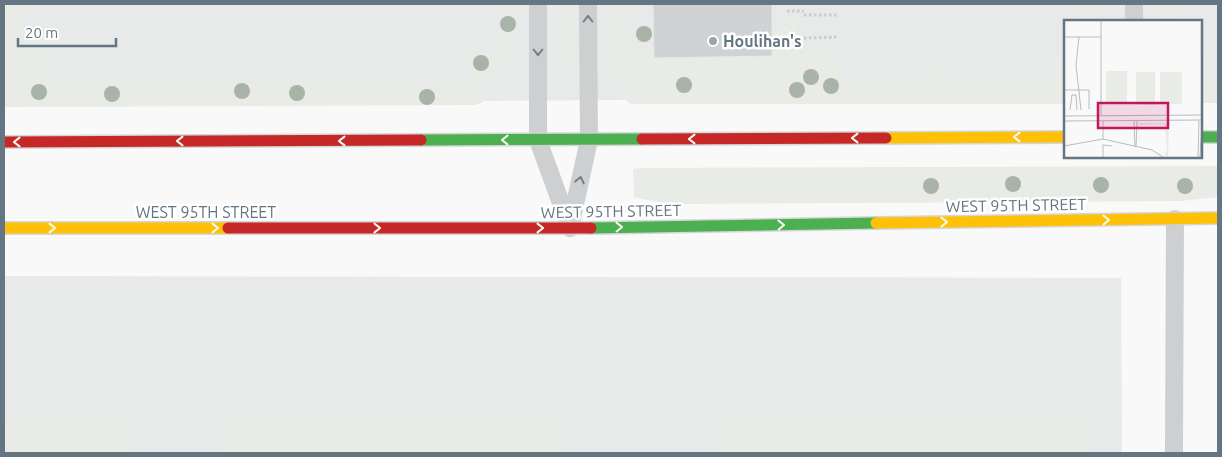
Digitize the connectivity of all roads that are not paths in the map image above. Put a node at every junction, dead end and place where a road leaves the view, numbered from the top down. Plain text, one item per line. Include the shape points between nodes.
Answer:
1 (538, 4) edge
2 (588, 4) edge
3 (1134, 4) edge
4 (1134, 20) edge
5 (1218, 136) edge
6 (1064, 137) edge
7 (1202, 137) edge
8 (538, 140) junction
9 (589, 140) junction
10 (4, 142) edge
11 (1218, 218) edge
12 (1174, 219) junction
13 (4, 228) edge
14 (570, 228) junction
15 (1174, 453) edge

1 -> 8 lane
9 -> 2 lane
3 - 4 lane
5 - 7 main road
6 -> 9 main road
8 - 9 main road
8 -> 10 main road
8 - 14 lane
14 -> 9 lane
11 - 12 main road, WEST 95TH STREET
14 -> 12 main road, WEST 95TH STREET
12 - 15 lane
13 -> 14 main road, WEST 95TH STREET

